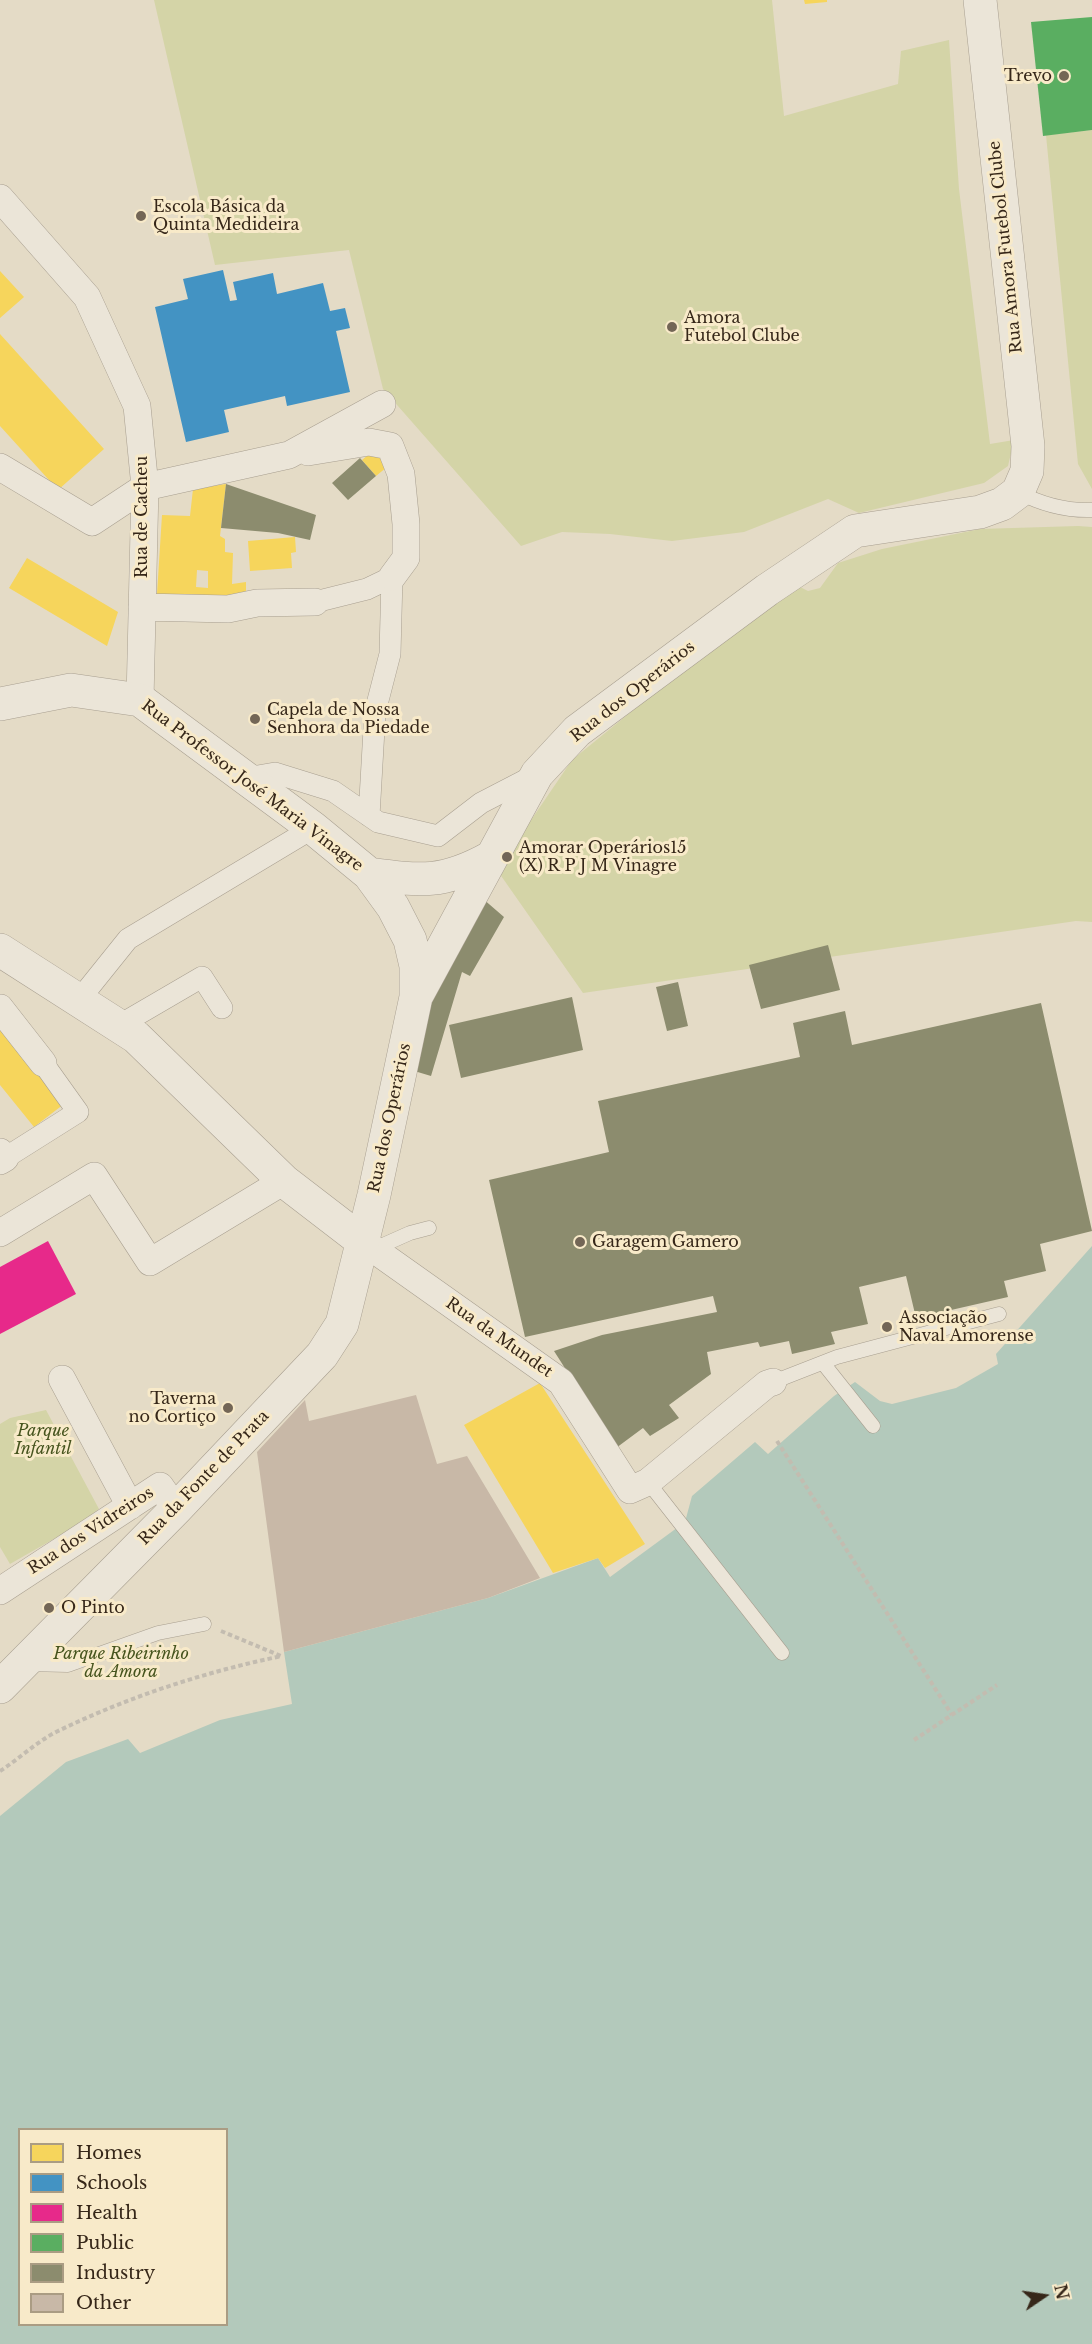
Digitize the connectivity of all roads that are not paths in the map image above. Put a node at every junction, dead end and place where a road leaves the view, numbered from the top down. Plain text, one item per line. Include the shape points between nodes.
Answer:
1 (980, 0) edge
2 (0, 198) edge
3 (382, 404) dead end
4 (289, 455) junction
5 (0, 467) edge
6 (145, 487) junction
7 (1018, 492) junction
8 (1092, 510) edge
9 (392, 578) junction
10 (315, 602) joint
11 (142, 607) junction
12 (140, 700) junction
13 (0, 704) edge
14 (537, 774) junction
15 (246, 778) junction
16 (369, 816) junction
17 (313, 828) junction
18 (490, 858) junction
19 (369, 873) junction
20 (0, 950) edge
21 (416, 997) junction
22 (79, 1000) junction
23 (0, 1008) edge
24 (222, 1008) dead end
25 (118, 1026) junction
26 (43, 1063) joint
27 (2, 1157) edge
28 (284, 1181) junction
29 (429, 1228) dead end
30 (0, 1233) edge
31 (368, 1245) junction
32 (999, 1314) dead end
33 (823, 1363) junction
34 (62, 1379) dead end
35 (773, 1382) joint
36 (873, 1426) dead end
37 (648, 1482) junction
38 (130, 1506) junction
39 (176, 1509) junction
40 (0, 1592) edge
41 (204, 1624) road end
42 (782, 1653) dead end
43 (22, 1664) junction
44 (0, 1687) edge

1 - 7 street, Rua Amora Futebol Clube via 1028,446 1027,471
2 - 6 street, Rua de Cacheu via 87,297 137,405
3 - 4 street
4 - 6 street
4 - 9 street via 369,442 390,446 401,474 406,524 406,558
5 - 6 street via 92,522
6 - 11 street, Rua de Cacheu
7 - 8 lane via 1040,503
7 - 14 street, Rua dos Operários via 980,513 855,531 767,590 577,731
9 - 10 street via 367,589
9 - 16 street via 390,654 375,712
10 - 11 street via 257,603 228,609
11 - 12 street, Rua de Cacheu
12 - 13 street, Rua Professor José Maria Vinagre via 71,690
12 - 15 street, Rua Professor José Maria Vinagre
14 - 16 street via 481,803 438,836 378,822
14 - 18 street, Rua dos Operários
15 - 16 street via 275,773 333,791
15 - 17 street, Rua Professor José Maria Vinagre
17 - 19 street, Rua Professor José Maria Vinagre
17 - 22 street via 128,939
18 - 19 street via 465,872 442,878 413,880
18 - 21 street, Rua dos Operários
19 - 21 street, Rua Professor José Maria Vinagre via 410,940 416,966
20 - 22 street
21 - 31 street, Rua dos Operários
22 - 25 street
23 - 26 street
24 - 25 street via 202,977
25 - 28 street via 136,1037
26 - 27 street via 78,1112
28 - 30 street via 150,1262 94,1176
28 - 31 street
29 - 31 lane
31 - 37 street, Rua da Mundet via 561,1382 630,1491
31 - 39 street, Rua da Fonte de Prata via 342,1324 322,1355
32 - 33 lane
33 - 35 lane
33 - 36 lane
34 - 38 street
35 - 37 street
37 - 42 lane
38 - 39 street, Rua dos Vidreiros via 160,1486
38 - 40 street, Rua dos Vidreiros
39 - 43 street, Rua da Fonte de Prata
41 - 43 lane via 158,1633 68,1665
43 - 44 street, Rua da Fonte de Prata

